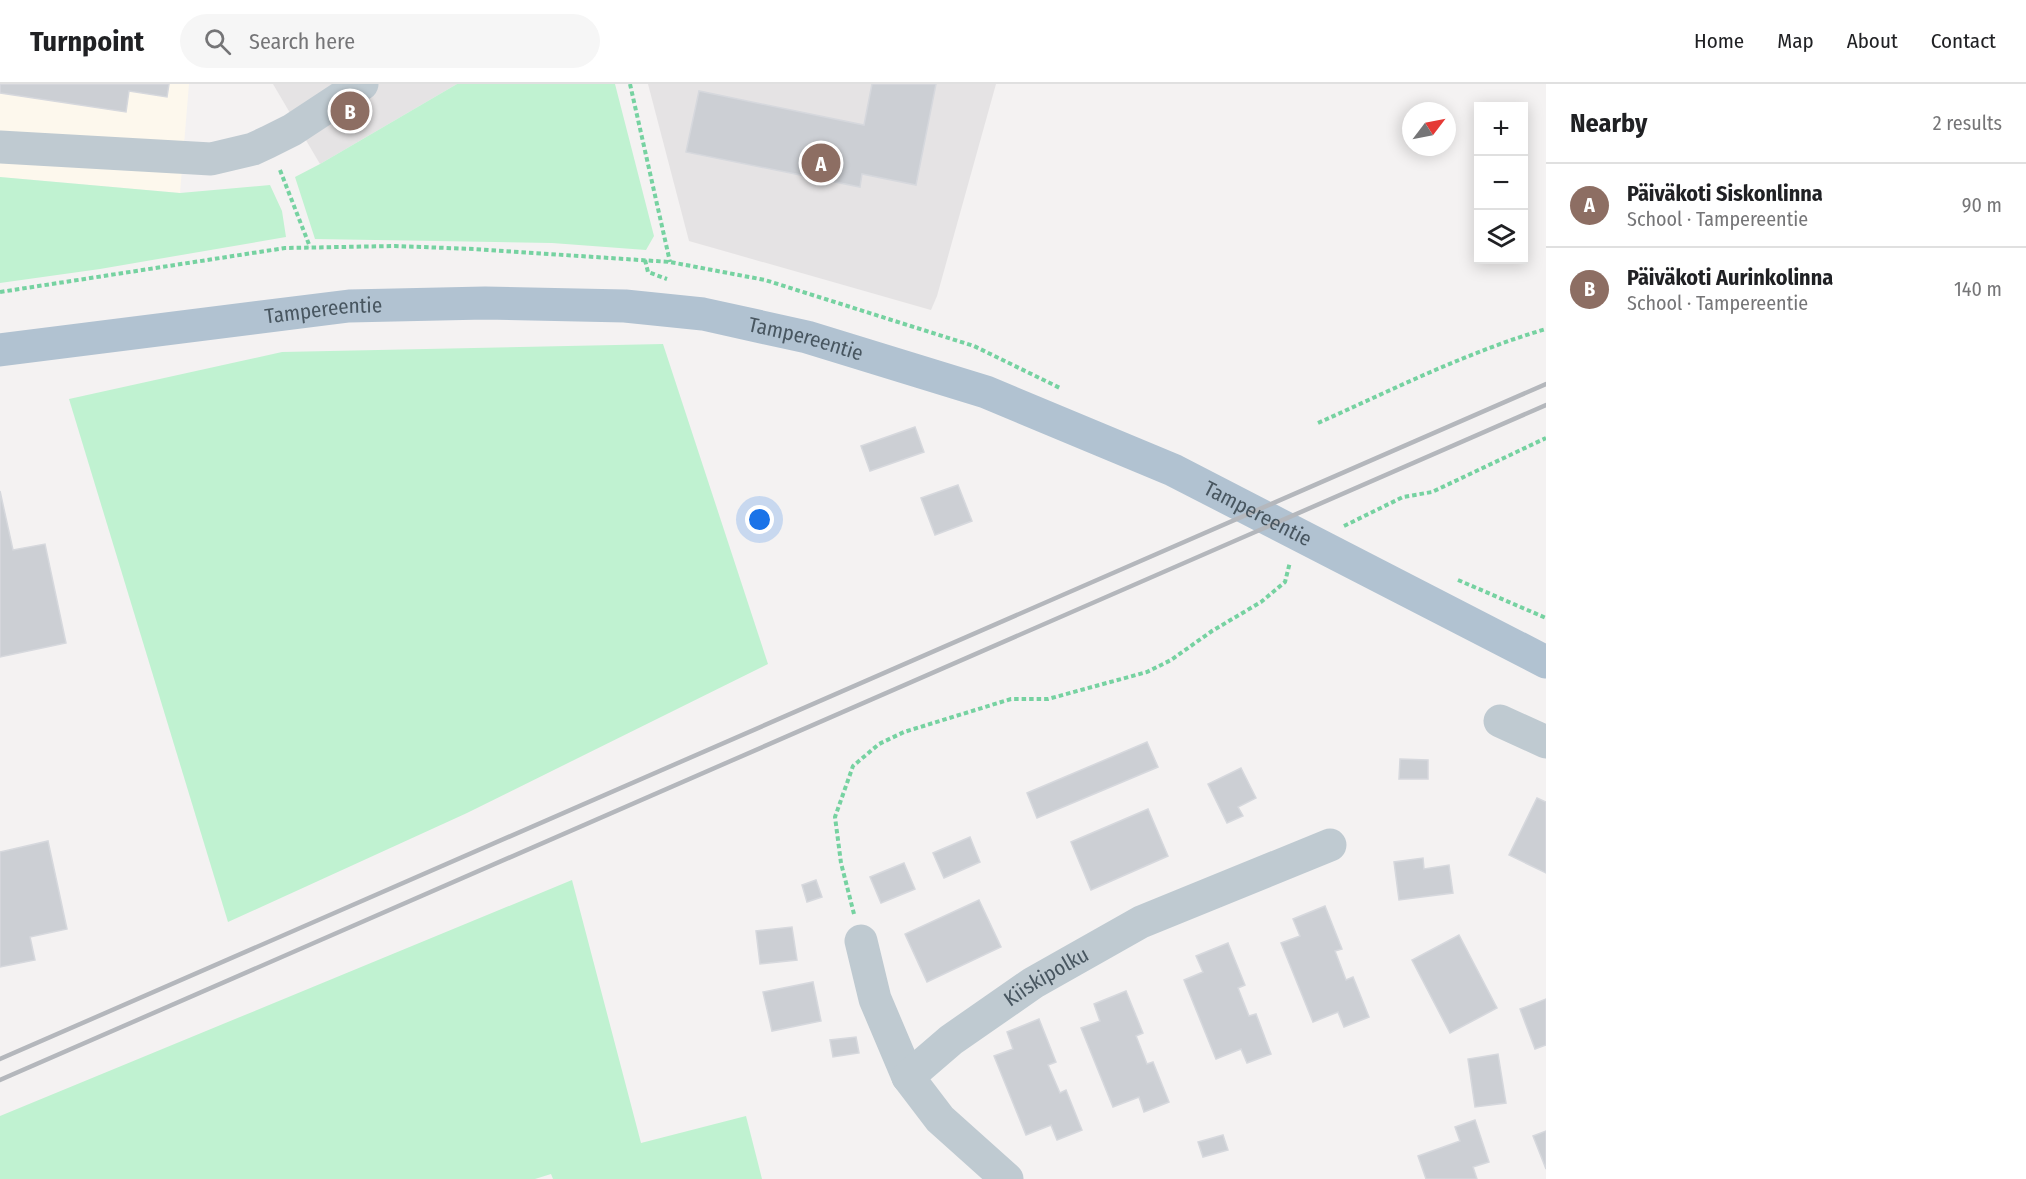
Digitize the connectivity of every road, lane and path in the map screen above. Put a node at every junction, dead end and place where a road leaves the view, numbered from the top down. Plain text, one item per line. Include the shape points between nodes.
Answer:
1 (362, 84) edge
2 (630, 84) edge
3 (268, 142) junction
4 (0, 147) edge
5 (310, 247) dead end
6 (670, 262) dead end
7 (1546, 329) edge
8 (0, 350) edge
9 (1318, 423) dead end
10 (1546, 438) edge
11 (1360, 517) dead end
12 (1291, 559) dead end
13 (1451, 577) dead end
14 (1546, 618) edge
15 (1546, 662) edge
16 (1500, 721) dead end
17 (1546, 742) edge
18 (1330, 845) dead end
19 (861, 941) joint
20 (908, 1077) junction
21 (1007, 1179) edge

1 - 3 street
2 - 6 path
3 - 4 street via 211,159
3 - 5 path
7 - 9 path via 1431,373
8 - 15 main road, Tampereentie via 349,306 485,303 625,306 692,313 807,337 986,392 1173,470
10 - 11 path via 1432,492 1403,497
12 - 19 path via 1285,582 1261,602 1147,672 1048,699 1011,699 964,712 879,744 853,766 835,817 841,863
13 - 14 path
16 - 17 street
18 - 20 street, Kiiskipolku via 1141,922 1033,982 951,1040
19 - 20 street via 875,999
20 - 21 street via 940,1119

